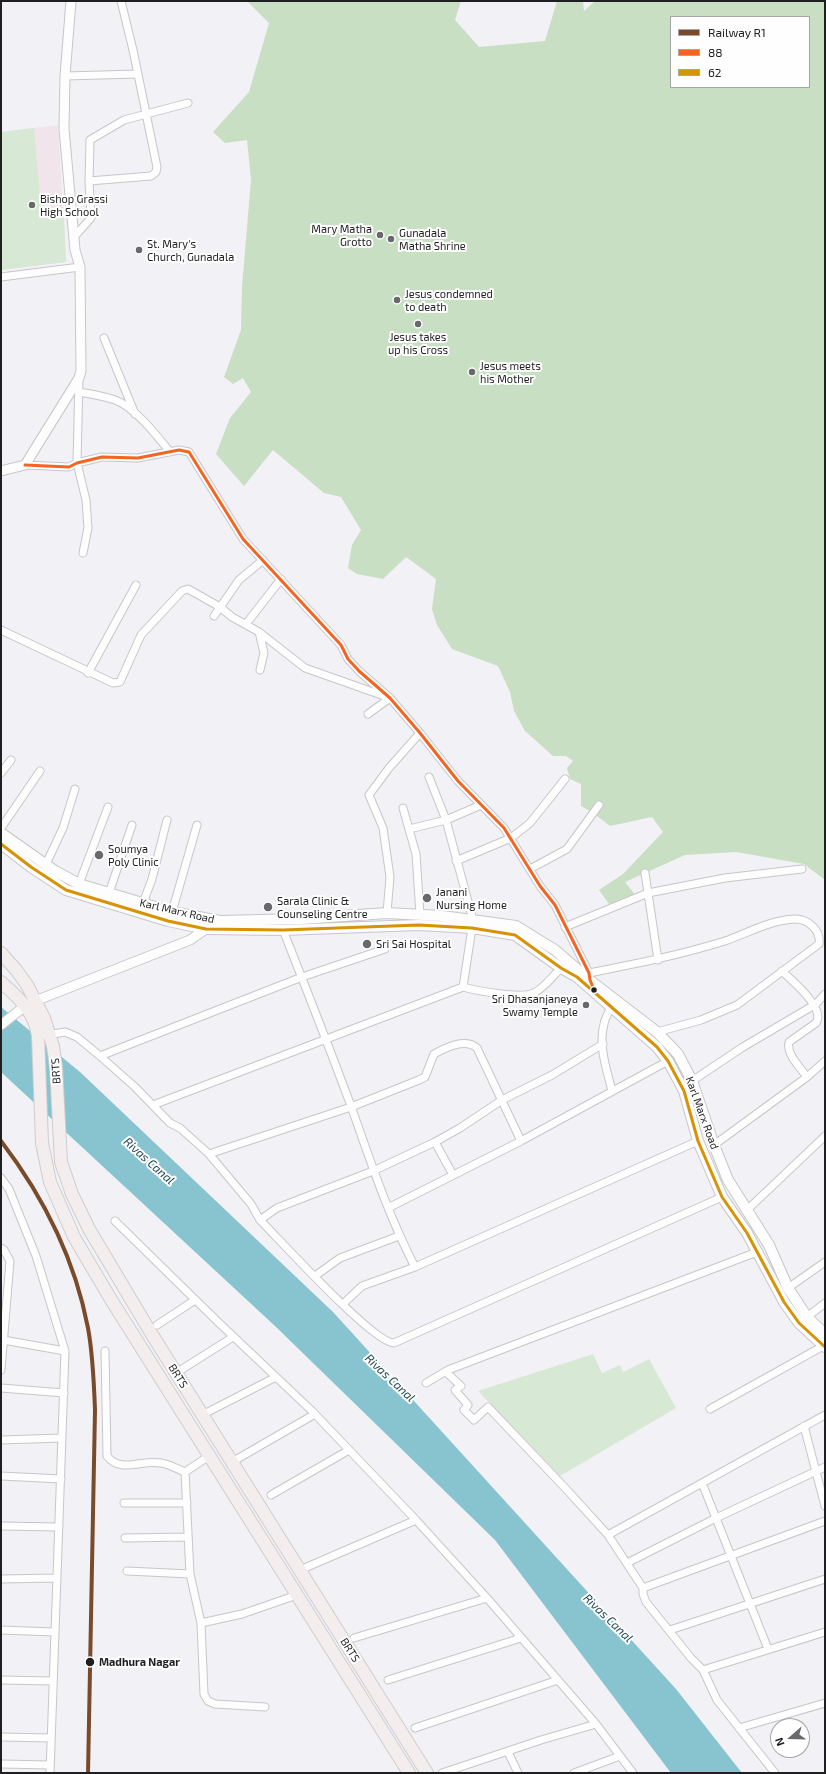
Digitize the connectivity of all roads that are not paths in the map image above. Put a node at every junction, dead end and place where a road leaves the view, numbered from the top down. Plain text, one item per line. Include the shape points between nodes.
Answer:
1 (71, 1) edge
2 (121, 1) edge
3 (138, 74) junction
4 (65, 76) junction
5 (188, 103) dead end
6 (146, 114) junction
7 (89, 181) junction
8 (74, 237) junction
9 (80, 267) junction
10 (1, 277) edge
11 (104, 338) dead end
12 (79, 378) junction
13 (79, 392) junction
14 (135, 414) junction
15 (170, 452) junction
16 (77, 463) junction
17 (25, 465) junction
18 (1, 471) edge
19 (83, 553) dead end
20 (263, 560) junction
21 (281, 579) junction
22 (136, 585) dead end
23 (220, 607) junction
24 (214, 616) dead end
25 (246, 624) junction
26 (1, 630) edge
27 (259, 632) junction
28 (260, 670) dead end
29 (88, 672) junction
30 (390, 698) junction
31 (368, 714) dead end
32 (420, 733) junction
33 (11, 760) dead end
34 (40, 771) dead end
35 (1, 773) edge
36 (429, 777) dead end
37 (565, 779) dead end
38 (75, 789) dead end
39 (481, 805) junction
40 (599, 805) dead end
41 (108, 807) dead end
42 (403, 808) dead end
43 (167, 820) dead end
44 (446, 820) junction
45 (132, 825) dead end
46 (197, 825) dead end
47 (1, 828) edge
48 (409, 829) junction
49 (1, 833) edge
50 (511, 838) junction
51 (1, 844) edge
52 (456, 861) junction
53 (46, 864) junction
54 (530, 869) junction
55 (802, 869) dead end
56 (645, 873) dead end
57 (79, 884) junction
58 (109, 893) junction
59 (648, 893) junction
60 (143, 903) junction
61 (172, 912) junction
62 (387, 913) junction
63 (420, 915) junction
64 (472, 924) junction
65 (565, 927) junction
66 (206, 929) junction
67 (283, 930) junction
68 (386, 949) dead end
69 (1, 953) edge
70 (658, 960) junction
71 (561, 968) junction
72 (782, 971) junction
73 (302, 977) junction
74 (590, 978) junction
75 (1, 982) edge
76 (463, 987) junction
77 (595, 992) junction
78 (825, 994) edge
79 (816, 1004) junction
80 (26, 1006) junction
81 (611, 1007) junction
82 (1, 1024) edge
83 (657, 1032) junction
84 (44, 1035) junction
85 (326, 1040) junction
86 (603, 1044) junction
87 (100, 1056) junction
88 (668, 1061) junction
89 (825, 1061) edge
90 (807, 1077) junction
91 (692, 1081) junction
92 (612, 1091) junction
93 (502, 1100) junction
94 (153, 1105) junction
95 (351, 1107) junction
96 (825, 1136) edge
97 (698, 1141) junction
98 (435, 1142) junction
99 (521, 1142) junction
100 (714, 1145) junction
101 (209, 1154) junction
102 (373, 1171) junction
103 (453, 1175) junction
104 (1, 1178) edge
105 (722, 1197) junction
106 (388, 1208) junction
107 (747, 1210) junction
108 (260, 1220) junction
109 (115, 1221) dead end
110 (399, 1236) junction
111 (1, 1248) edge
112 (757, 1252) junction
113 (825, 1262) edge
114 (415, 1267) junction
115 (315, 1276) junction
116 (788, 1288) junction
117 (195, 1300) junction
118 (825, 1303) edge
119 (343, 1304) junction
120 (807, 1317) junction
121 (157, 1325) dead end
122 (825, 1334) edge
123 (234, 1337) junction
124 (3, 1340) junction
125 (825, 1346) edge
126 (65, 1350) junction
127 (105, 1352) dead end
128 (1, 1370) edge
129 (446, 1372) junction
130 (176, 1373) junction
131 (276, 1377) junction
132 (426, 1382) dead end
133 (1, 1388) edge
134 (64, 1394) junction
135 (710, 1409) dead end
136 (315, 1414) junction
137 (202, 1415) junction
138 (825, 1415) edge
139 (804, 1426) junction
140 (62, 1438) junction
141 (1, 1440) edge
142 (349, 1450) junction
143 (210, 1456) junction
144 (232, 1462) junction
145 (825, 1466) edge
146 (816, 1471) junction
147 (185, 1472) junction
148 (1, 1476) edge
149 (61, 1479) junction
150 (702, 1484) junction
151 (271, 1495) dead end
152 (124, 1503) dead end
153 (186, 1503) junction
154 (825, 1506) edge
155 (716, 1518) junction
156 (416, 1520) junction
157 (825, 1521) edge
158 (1, 1526) edge
159 (59, 1527) junction
160 (608, 1535) junction
161 (188, 1537) junction
162 (125, 1538) dead end
163 (729, 1556) junction
164 (627, 1563) junction
165 (300, 1570) junction
166 (126, 1572) dead end
167 (190, 1574) junction
168 (57, 1578) junction
169 (1, 1579) edge
170 (825, 1579) edge
171 (643, 1588) junction
172 (297, 1595) junction
173 (488, 1598) junction
174 (748, 1603) junction
175 (201, 1623) junction
176 (1, 1630) edge
177 (670, 1630) junction
178 (54, 1632) junction
179 (825, 1632) edge
180 (354, 1638) dead end
181 (521, 1638) junction
182 (768, 1649) junction
183 (703, 1670) junction
184 (1, 1680) edge
185 (388, 1680) dead end
186 (558, 1680) junction
187 (52, 1681) junction
188 (825, 1704) edge
189 (265, 1707) dead end
190 (596, 1724) junction
191 (416, 1728) dead end
192 (740, 1728) junction
193 (1, 1737) edge
194 (50, 1738) junction
195 (508, 1752) junction
196 (620, 1756) junction
197 (1, 1764) edge
198 (50, 1765) junction
199 (50, 1773) edge
200 (408, 1773) edge
201 (427, 1773) edge
202 (442, 1773) edge
203 (518, 1773) edge
204 (574, 1773) edge
205 (633, 1773) edge
206 (776, 1773) edge

1 - 4 street
2 - 3 street
3 - 4 street
3 - 6 street
4 - 8 street via 64,129
5 - 6 street
6 - 7 street via 124,120 90,140
6 - 7 street via 156,172 151,176
7 - 8 street via 91,218
8 - 9 street
9 - 10 street
9 - 12 street
11 - 14 street
12 - 13 street
12 - 17 street
13 - 14 street via 115,400
13 - 16 street
14 - 15 street
15 - 16 street via 138,458 102,457
15 - 20 street via 189,452 243,539
16 - 17 street via 69,467
16 - 19 street via 86,500 88,528
17 - 18 street
20 - 21 street
20 - 23 street via 239,580
21 - 25 street
21 - 30 street via 341,645 348,659
22 - 29 street
23 - 24 street
23 - 25 street
23 - 29 street via 188,589 182,591 140,635 120,682 113,684
25 - 27 street
26 - 29 street
27 - 28 street via 264,653
27 - 30 street via 305,668
30 - 31 street
30 - 32 street
32 - 39 street via 458,781
32 - 62 street via 369,795 383,828 390,877
33 - 35 street
34 - 47 street
36 - 44 street
37 - 50 street via 530,823
38 - 53 street via 63,828
39 - 44 street
39 - 50 street
40 - 54 street via 567,850
41 - 57 street
42 - 48 street
43 - 60 street
44 - 48 street
44 - 52 street
45 - 58 street
46 - 61 street
48 - 63 street via 416,854
49 - 53 main road, Karl Marx Road
50 - 52 street
50 - 54 street
51 - 66 main road, Karl Marx Road via 66,890 168,921
52 - 64 street
53 - 57 main road, Karl Marx Road
54 - 65 street
55 - 59 street via 725,878
56 - 59 street
57 - 58 main road, Karl Marx Road
58 - 60 main road, Karl Marx Road
59 - 65 street
59 - 70 street
60 - 61 main road, Karl Marx Road
61 - 62 main road, Karl Marx Road via 220,921
62 - 63 main road, Karl Marx Road
63 - 64 main road, Karl Marx Road
64 - 67 main road, Karl Marx Road
64 - 71 main road, Karl Marx Road via 515,935
64 - 74 main road, Karl Marx Road via 516,926 554,950
64 - 76 street
65 - 74 street
66 - 67 main road, Karl Marx Road
66 - 80 street via 190,940
67 - 73 street
68 - 73 street
69 - 80 main road, BRTS via 20,974
70 - 72 street via 726,940 758,927 796,919 808,922 817,932 819,944
70 - 74 street
71 - 76 street via 532,994 496,994
71 - 77 main road, Karl Marx Road
72 - 79 street
72 - 83 street via 737,1004 701,1020
73 - 85 street
73 - 87 street
74 - 77 street
74 - 83 main road, Karl Marx Road
75 - 80 main road, BRTS
76 - 85 street
77 - 81 main road, Karl Marx Road
78 - 79 street
79 - 90 street via 820,1019 789,1042 788,1047
79 - 91 street
80 - 82 street
80 - 84 main road, BRTS
81 - 86 street via 604,1024
81 - 88 main road, Karl Marx Road via 657,1047
83 - 91 main road, Karl Marx Road via 678,1054
84 - 87 street via 65,1032
84 - 130 main road, BRTS via 55,1052 60,1146 65,1176 80,1212
84 - 143 main road, BRTS via 42,1130 50,1182 65,1219 84,1254
85 - 94 street
85 - 95 street
86 - 92 street
86 - 93 street via 552,1075
87 - 94 street
88 - 92 street
88 - 97 main road, Karl Marx Road via 684,1090
89 - 90 street
90 - 100 street
91 - 100 main road, Karl Marx Road
92 - 99 street
93 - 95 street via 477,1048 465,1043 434,1054 425,1077
93 - 98 street
93 - 99 street
94 - 101 street via 170,1123 180,1128
95 - 101 street
95 - 102 street
96 - 107 street
97 - 105 main road, Karl Marx Road
97 - 114 street
98 - 102 street
98 - 103 street
99 - 103 street
100 - 107 main road, Karl Marx Road via 728,1180
101 - 108 street via 251,1204
102 - 106 street
102 - 108 street via 277,1208
103 - 106 street
104 - 126 street via 9,1189 36,1256
105 - 112 main road, Karl Marx Road
105 - 119 street via 394,1343 378,1336
106 - 110 street
107 - 116 main road, Karl Marx Road via 769,1245
108 - 115 street
109 - 117 street
110 - 114 street
110 - 115 street via 340,1258
111 - 124 street via 10,1261
112 - 125 main road, Karl Marx Road via 784,1302 799,1323
112 - 129 street
113 - 116 street
114 - 119 street via 362,1286
115 - 119 street
116 - 120 main road, Karl Marx Road
117 - 121 street
117 - 123 street
118 - 120 street
120 - 122 main road, Karl Marx Road
123 - 130 street
123 - 131 street
124 - 126 street
124 - 128 street
125 - 135 street
126 - 134 street
127 - 147 street via 107,1456 112,1463 121,1466 160,1463
129 - 132 street
129 - 160 street via 461,1386 455,1390 468,1406 464,1410 474,1420 488,1407
130 - 137 main road, BRTS
131 - 136 street
131 - 137 street
133 - 134 street
134 - 140 street
136 - 142 street
136 - 144 street
137 - 144 main road, BRTS
138 - 139 street
139 - 146 street
139 - 150 street
140 - 141 street
140 - 149 street
142 - 151 street
142 - 156 street
143 - 147 street
143 - 172 main road, BRTS
144 - 165 main road, BRTS
145 - 146 street
146 - 154 street
146 - 155 street
147 - 153 street
148 - 149 street
149 - 159 street
150 - 155 street
150 - 160 street
152 - 153 street
153 - 161 street
155 - 163 street
155 - 164 street
156 - 165 street
156 - 173 street
157 - 163 street
158 - 159 street
159 - 168 street
160 - 164 street
161 - 162 street
161 - 167 street
163 - 171 street
163 - 174 street
164 - 171 street
165 - 201 main road, BRTS
166 - 167 street
167 - 175 street
168 - 169 street
168 - 178 street
170 - 174 street
171 - 177 street via 646,1602
172 - 175 street via 242,1614
172 - 200 main road, BRTS
173 - 180 street
173 - 181 street
174 - 177 street
174 - 182 street
175 - 189 street via 204,1694 208,1701 215,1704
176 - 178 street
177 - 183 street
178 - 187 street
179 - 182 street
181 - 185 street
181 - 186 street
182 - 183 street
183 - 192 street via 717,1700
184 - 187 street
186 - 190 street
186 - 191 street
187 - 194 street
188 - 192 street
190 - 195 street
190 - 196 street
192 - 206 street
193 - 194 street
194 - 198 street
195 - 202 street
195 - 203 street
196 - 204 street
196 - 205 street
197 - 198 street
198 - 199 street

